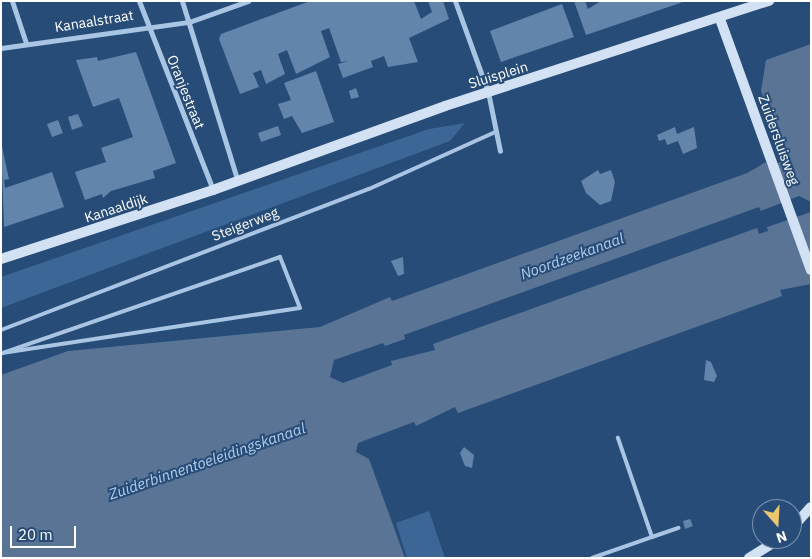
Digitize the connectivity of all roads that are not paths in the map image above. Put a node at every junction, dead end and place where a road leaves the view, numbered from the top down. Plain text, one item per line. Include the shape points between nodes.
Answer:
1 (12, 1) edge
2 (139, 1) edge
3 (182, 1) edge
4 (248, 1) edge
5 (455, 1) edge
6 (769, 1) edge
7 (720, 19) junction
8 (189, 22) junction
9 (147, 24) junction
10 (26, 43) junction
11 (1, 48) edge
12 (488, 92) junction
13 (495, 132) junction
14 (500, 151) dead end
15 (237, 179) junction
16 (213, 190) junction
17 (1, 259) edge
18 (811, 270) edge
19 (1, 330) edge
20 (2, 353) edge
21 (618, 438) dead end
22 (811, 507) edge
23 (802, 517) edge
24 (678, 528) dead end
25 (652, 537) junction
26 (763, 549) edge
27 (592, 558) edge
28 (749, 558) edge

1 - 10 street
2 - 9 street, Oranjestraat
3 - 8 street, Oranjestraat
4 - 8 street, Kanaalstraat
5 - 12 street
6 - 7 street, Sluisplein
7 - 12 street, Sluisplein
7 - 18 street, Zuidersluisweg
8 - 9 street, Kanaalstraat
8 - 15 street, Oranjestraat
9 - 10 street, Kanaalstraat
9 - 16 street, Oranjestraat
10 - 11 street, Kanaalstraat
12 - 13 street
12 - 15 street, Sluisplein
13 - 14 street
13 - 19 lane, Steigerweg via 369,189
15 - 16 street, Kanaaldijk
16 - 17 street, Kanaaldijk
20 - 20 lane via 69,342 300,308 280,257
21 - 25 lane
22 - 23 street
24 - 25 lane
25 - 27 lane
26 - 28 street

